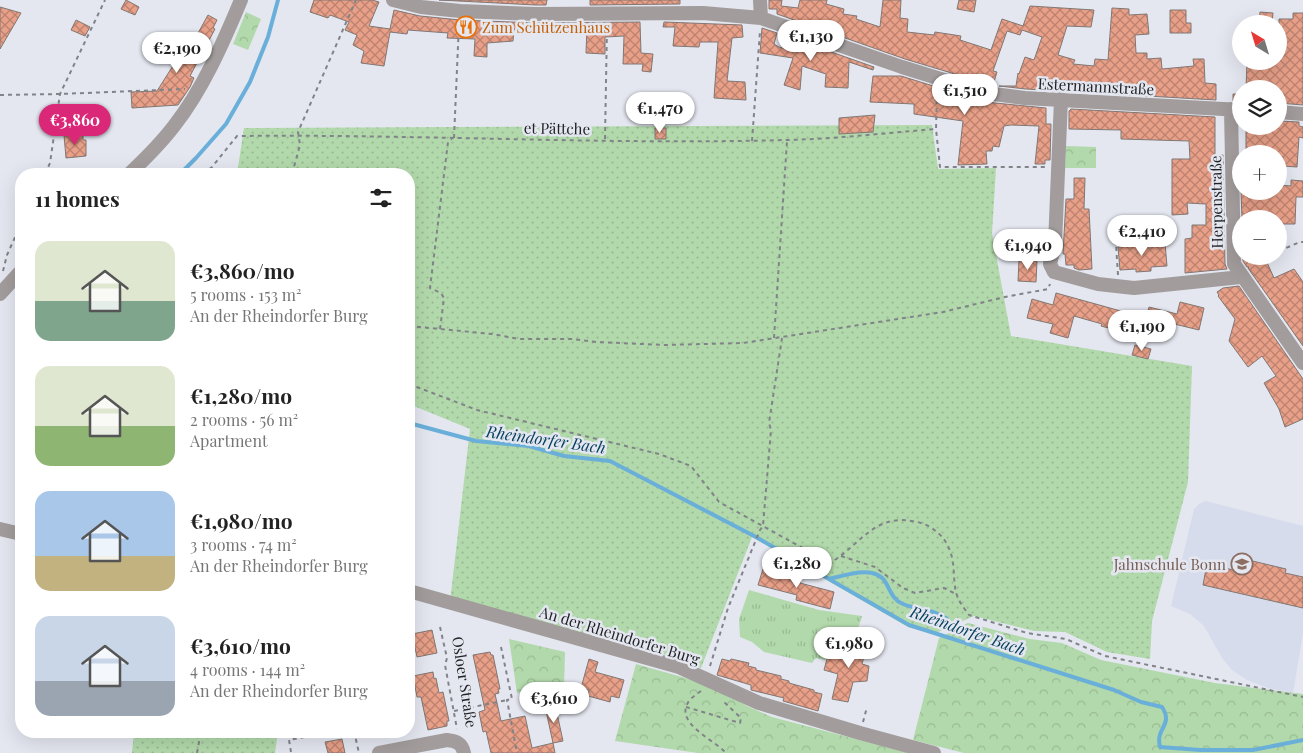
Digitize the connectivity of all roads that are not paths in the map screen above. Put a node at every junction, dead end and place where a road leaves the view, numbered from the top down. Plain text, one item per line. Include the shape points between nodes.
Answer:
1 (241, 0) edge
2 (392, 0) edge
3 (760, 0) edge
4 (761, 18) junction
5 (1061, 99) junction
6 (1232, 110) edge
7 (1287, 113) edge
8 (1303, 114) edge
9 (1235, 135) edge
10 (135, 168) edge
11 (1241, 276) junction
12 (15, 279) edge
13 (5, 290) edge
14 (1303, 363) edge
15 (0, 528) edge
16 (15, 532) edge
17 (415, 593) edge
18 (379, 753) edge
19 (464, 753) edge
20 (934, 753) edge

1 - 10 street via 199,88 174,126
2 - 4 street, Estermannstraße via 460,11 703,13
3 - 4 street
4 - 5 street, Estermannstraße via 986,93
5 - 6 street, Estermannstraße
5 - 11 street via 1055,244 1050,264 1054,272 1098,284 1134,288
7 - 8 street
9 - 11 street, Herpenstraße via 1233,256
11 - 14 street, Herpenstraße
12 - 13 street
15 - 16 street
17 - 20 street, An der Rheindorfer Burg via 679,667 759,703
18 - 19 street, Osloer Straße via 447,740 456,741

